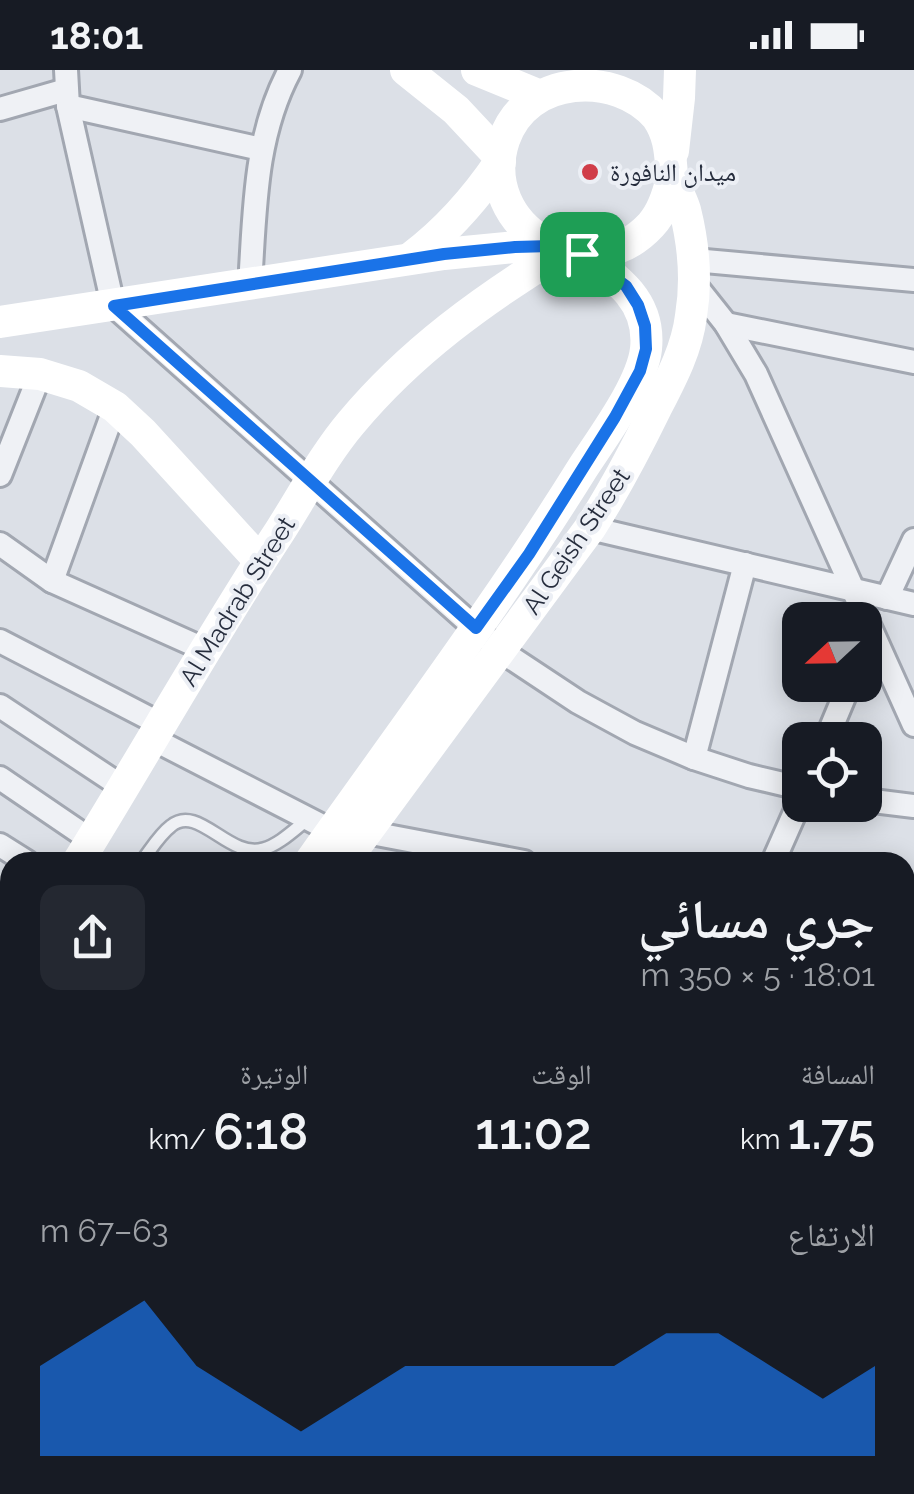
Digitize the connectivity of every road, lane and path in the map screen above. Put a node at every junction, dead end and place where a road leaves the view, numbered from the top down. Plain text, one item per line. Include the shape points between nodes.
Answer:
1 (290, 70) edge
2 (406, 70) edge
3 (477, 70) edge
4 (680, 70) edge
5 (561, 83) edge
6 (66, 89) edge
7 (0, 109) edge
8 (261, 149) junction
9 (500, 160) junction
10 (672, 166) junction
11 (565, 250) junction
12 (408, 260) junction
13 (694, 272) junction
14 (914, 280) edge
15 (250, 284) junction
16 (114, 306) junction
17 (0, 322) edge
18 (726, 324) junction
19 (914, 362) edge
20 (0, 371) edge
21 (40, 374) junction
22 (115, 407) junction
23 (0, 475) edge
24 (312, 482) junction
25 (590, 528) junction
26 (914, 540) edge
27 (0, 544) edge
28 (260, 561) junction
29 (745, 564) junction
30 (52, 581) junction
31 (853, 590) junction
32 (886, 598) junction
33 (857, 602) edge
34 (914, 604) edge
35 (476, 628) junction
36 (0, 640) edge
37 (206, 650) junction
38 (502, 652) junction
39 (882, 665) edge
40 (0, 706) edge
41 (914, 725) edge
42 (158, 732) junction
43 (694, 758) junction
44 (0, 778) edge
45 (782, 784) edge
46 (124, 788) junction
47 (882, 802) edge
48 (914, 806) edge
49 (791, 822) edge
50 (320, 825) junction
51 (366, 832) junction
52 (85, 852) edge
53 (149, 852) edge
54 (313, 852) edge
55 (351, 852) edge
56 (460, 852) edge
57 (778, 852) edge

1 - 8 street
2 - 9 main road via 456,110
3 - 5 main road
4 - 10 main road, Al Geish Street
5 - 9 main road via 524,106 504,138
5 - 10 main road via 604,82 633,95 667,135
6 - 7 street
6 - 8 street
6 - 16 street
8 - 15 street
9 - 11 main road via 512,212 536,238
9 - 12 main road via 459,216
10 - 11 main road via 665,202 632,241 608,252
10 - 13 main road, Al Geish Street
11 - 12 main road via 479,250
11 - 24 main road, Al Madrab Street via 447,328 396,374 349,425
11 - 35 main road, Al Geish Street via 626,286 645,326 646,349 615,417
12 - 15 main road
13 - 14 street
13 - 18 street
13 - 25 main road, Al Geish Street via 682,354
15 - 16 main road
16 - 17 main road
16 - 24 street
18 - 19 street
18 - 31 street via 756,374
20 - 21 main road
21 - 22 main road
21 - 23 street
22 - 28 main road
22 - 30 street
24 - 28 main road, Al Madrab Street
24 - 35 street
25 - 29 street
25 - 38 main road, Al Geish Street
26 - 32 street
27 - 30 street
28 - 37 main road, Al Madrab Street
29 - 31 street
29 - 43 street
30 - 37 street
31 - 32 street
31 - 33 street
32 - 34 street
35 - 38 street
35 - 50 main road, Al Geish Street
36 - 42 street
37 - 42 main road, Al Madrab Street
38 - 43 street via 578,702
38 - 51 main road, Al Geish Street
39 - 41 street
40 - 46 street
42 - 46 main road, Al Madrab Street
42 - 50 street
43 - 45 street
44 - 52 street
46 - 52 main road, Al Madrab Street
47 - 48 street
49 - 57 street
50 - 53 lane via 249,850 184,819
50 - 54 main road, Al Geish Street
51 - 55 main road, Al Geish Street
51 - 56 street

